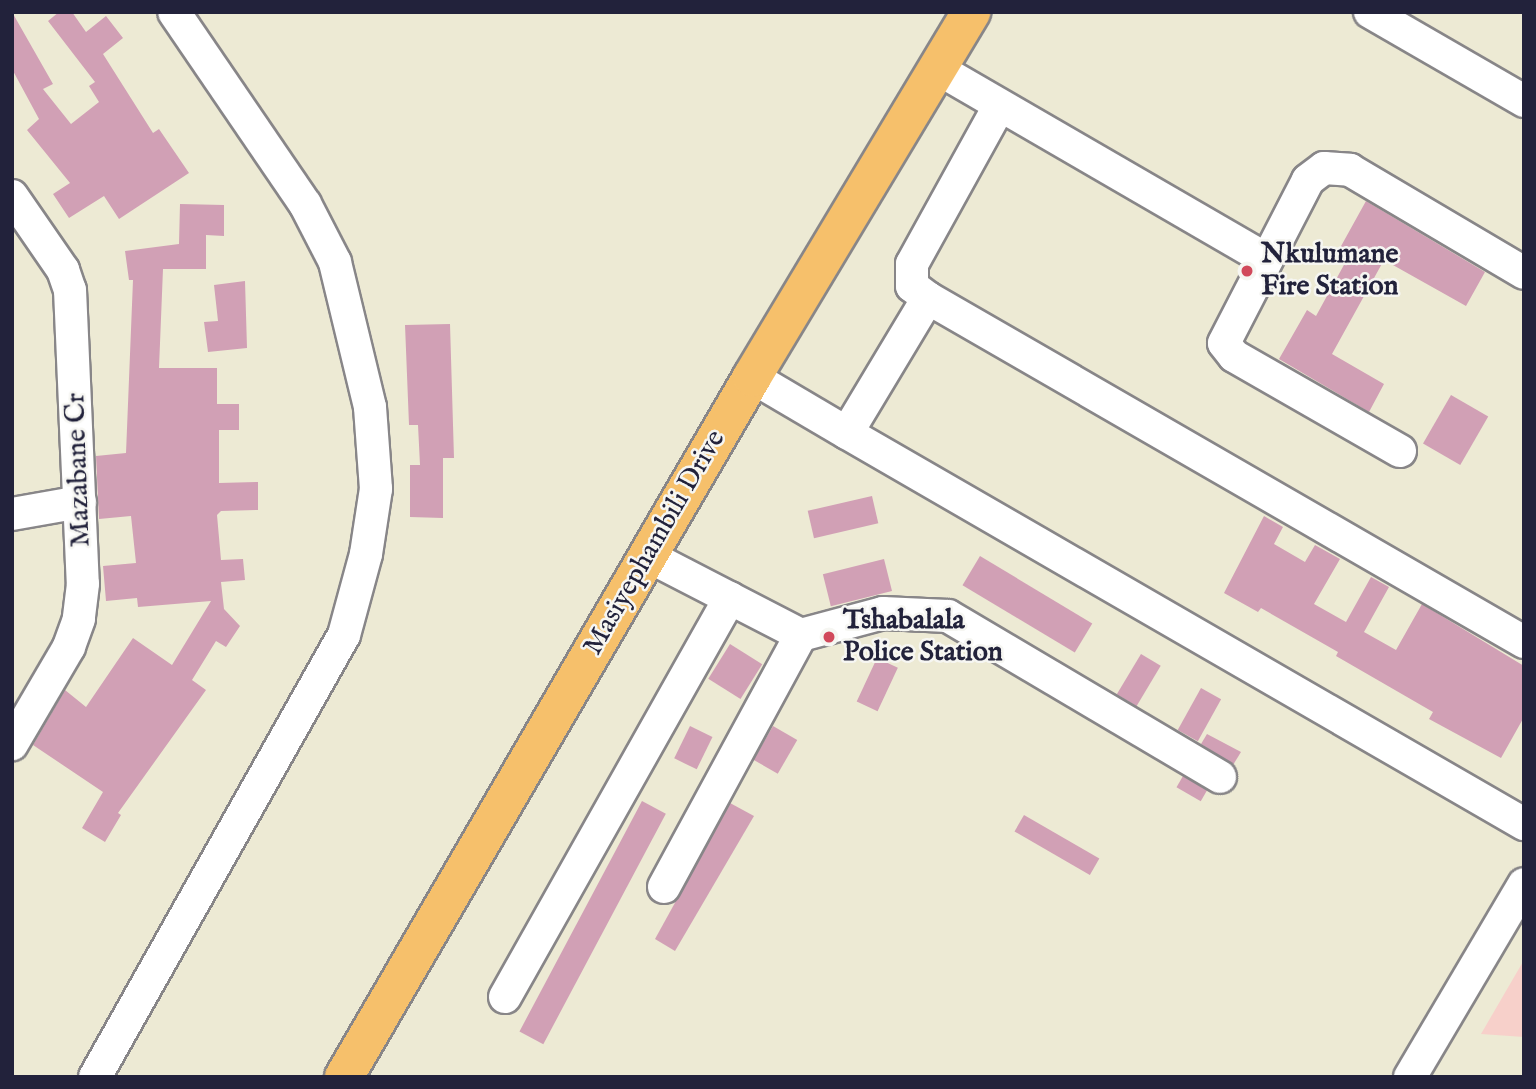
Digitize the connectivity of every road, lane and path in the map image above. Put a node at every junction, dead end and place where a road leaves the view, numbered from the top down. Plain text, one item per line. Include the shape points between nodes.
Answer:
1 (174, 12) edge
2 (971, 12) edge
3 (1370, 12) edge
4 (938, 69) junction
5 (1524, 101) edge
6 (998, 108) junction
7 (16, 209) edge
8 (1266, 259) junction
9 (1524, 273) edge
10 (928, 298) junction
11 (752, 377) junction
12 (847, 433) junction
13 (1400, 452) dead end
14 (80, 502) junction
15 (12, 514) edge
16 (648, 556) junction
17 (730, 598) junction
18 (801, 635) junction
19 (1524, 642) edge
20 (12, 744) edge
21 (1220, 777) dead end
22 (1524, 824) edge
23 (1524, 884) edge
24 (664, 887) dead end
25 (505, 997) dead end
26 (95, 1077) edge
27 (345, 1077) edge
28 (1410, 1077) edge

1 - 26 street via 305,204 335,262 370,407 376,489 366,554 344,635
2 - 4 main road, Masiyephambili Drive
3 - 5 street
4 - 6 street
4 - 11 main road, Masiyephambili Drive
6 - 8 street
6 - 10 street via 912,264 912,286
7 - 14 street, Mazabane Cr via 62,270 70,290
8 - 9 street via 1308,180 1324,168 1337,167 1350,170
8 - 13 street via 1227,332 1228,350
10 - 12 street
10 - 19 street
11 - 12 street
11 - 16 main road, Masiyephambili Drive
12 - 22 street
14 - 15 street
14 - 20 street, Mazabane Cr via 83,584 79,619 54,674
16 - 17 street
16 - 27 main road, Masiyephambili Drive
17 - 18 street
17 - 25 street
18 - 21 street via 883,613 948,616
18 - 24 street
23 - 28 street

